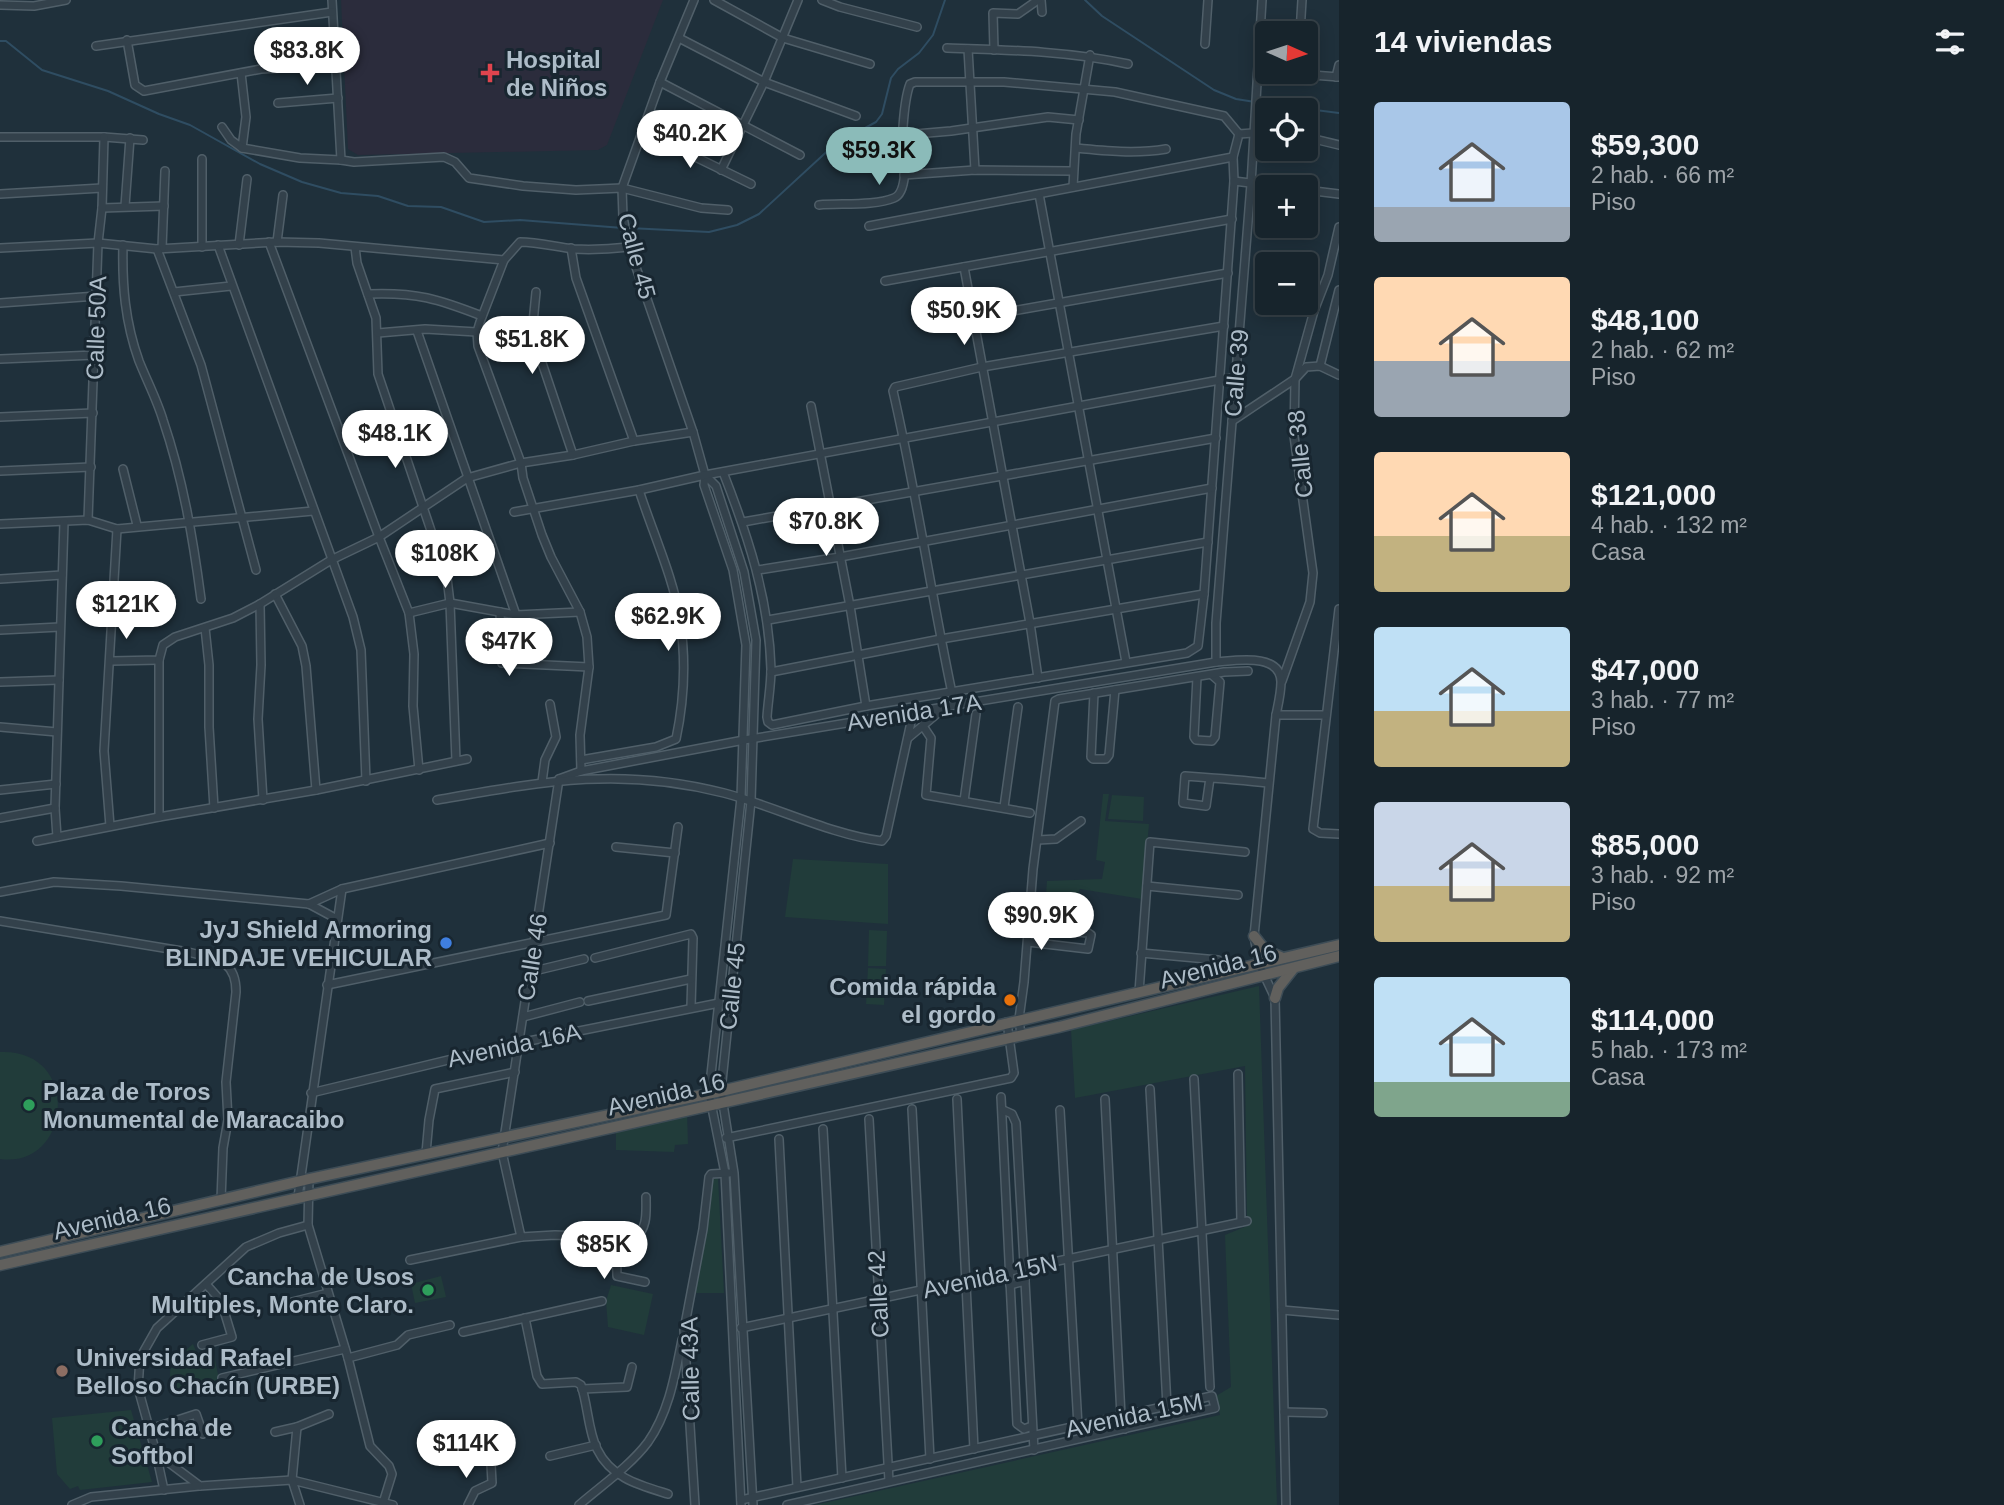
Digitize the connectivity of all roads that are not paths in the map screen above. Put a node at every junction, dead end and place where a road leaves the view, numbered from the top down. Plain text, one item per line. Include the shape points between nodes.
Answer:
1 (66, 0) edge
2 (332, 0) edge
3 (694, 0) edge
4 (713, 0) edge
5 (797, 0) edge
6 (822, 0) edge
7 (1040, 0) edge
8 (1208, 0) edge
9 (1262, 0) edge
10 (1302, 0) edge
11 (0, 5) edge
12 (332, 12) junction
13 (1042, 12) dead end
14 (1261, 21) edge
15 (1301, 21) edge
16 (917, 26) dead end
17 (679, 38) junction
18 (783, 38) junction
19 (127, 40) junction
20 (1205, 44) dead end
21 (96, 46) dead end
22 (947, 48) dead end
23 (968, 48) junction
24 (994, 50) junction
25 (1090, 55) junction
26 (870, 64) dead end
27 (1128, 64) dead end
28 (336, 65) junction
29 (1339, 65) edge
30 (240, 73) junction
31 (1318, 75) edge
32 (1337, 77) edge
33 (660, 82) junction
34 (764, 82) junction
35 (970, 83) junction
36 (1256, 84) edge
37 (1084, 88) junction
38 (338, 98) junction
39 (278, 103) dead end
40 (856, 116) dead end
41 (1079, 120) junction
42 (743, 125) junction
43 (222, 127) dead end
44 (973, 127) junction
45 (642, 131) junction
46 (1254, 131) junction
47 (1239, 134) junction
48 (904, 135) junction
49 (104, 136) junction
50 (0, 137) edge
51 (130, 138) junction
52 (143, 140) dead end
53 (1318, 140) edge
54 (1339, 145) edge
55 (242, 148) junction
56 (1076, 148) junction
57 (1166, 149) dead end
58 (800, 155) dead end
59 (1233, 157) junction
60 (202, 159) dead end
61 (341, 160) junction
62 (165, 170) dead end
63 (721, 170) junction
64 (975, 170) junction
65 (1073, 171) junction
66 (904, 175) junction
67 (247, 179) dead end
68 (1234, 181) junction
69 (751, 184) dead end
70 (1251, 184) junction
71 (1255, 184) edge
72 (1073, 187) junction
73 (102, 188) junction
74 (622, 188) junction
75 (1318, 191) edge
76 (0, 194) edge
77 (1039, 194) junction
78 (1339, 194) edge
79 (284, 195) dead end
80 (819, 205) dead end
81 (125, 206) junction
82 (164, 206) junction
83 (102, 208) junction
84 (728, 210) dead end
85 (1232, 219) junction
86 (869, 226) dead end
87 (1339, 227) edge
88 (273, 242) junction
89 (98, 243) junction
90 (123, 245) junction
91 (218, 245) junction
92 (239, 245) junction
93 (202, 247) junction
94 (355, 247) junction
95 (629, 247) junction
96 (0, 248) edge
97 (159, 248) junction
98 (571, 248) junction
99 (1049, 251) junction
100 (504, 260) junction
101 (964, 267) junction
102 (1228, 273) junction
103 (885, 281) dead end
104 (230, 286) junction
105 (1339, 290) edge
106 (174, 292) junction
107 (536, 292) dead end
108 (368, 294) junction
109 (97, 296) junction
110 (0, 303) edge
111 (1059, 303) junction
112 (482, 316) junction
113 (973, 318) junction
114 (1224, 326) junction
115 (417, 331) junction
116 (477, 332) junction
117 (378, 333) junction
118 (1070, 352) junction
119 (95, 355) junction
120 (0, 359) edge
121 (1320, 366) junction
122 (982, 367) junction
123 (1339, 375) edge
124 (1236, 377) junction
125 (1295, 379) junction
126 (1220, 380) junction
127 (811, 406) dead end
128 (1079, 406) junction
129 (93, 413) junction
130 (0, 417) edge
131 (1232, 421) junction
132 (991, 423) junction
133 (693, 432) junction
134 (1216, 438) junction
135 (904, 439) junction
136 (634, 441) junction
137 (821, 454) junction
138 (573, 455) junction
139 (1088, 461) junction
140 (521, 463) junction
141 (91, 467) junction
142 (123, 469) dead end
143 (0, 471) edge
144 (723, 472) junction
145 (705, 475) junction
146 (1002, 476) junction
147 (467, 478) junction
148 (1212, 488) junction
149 (639, 491) junction
150 (915, 492) junction
151 (831, 506) junction
152 (534, 507) junction
153 (422, 509) junction
154 (1097, 509) junction
155 (313, 511) junction
156 (514, 512) dead end
157 (242, 516) junction
158 (88, 520) junction
159 (190, 521) junction
160 (64, 522) junction
161 (743, 522) junction
162 (0, 524) edge
163 (137, 525) junction
164 (1011, 525) junction
165 (117, 528) junction
166 (379, 537) junction
167 (922, 542) junction
168 (1208, 542) junction
169 (841, 557) junction
170 (1107, 559) junction
171 (331, 560) junction
172 (256, 570) dead end
173 (758, 570) junction
174 (62, 575) junction
175 (1021, 576) junction
176 (0, 579) edge
177 (932, 590) junction
178 (275, 594) junction
179 (1204, 594) junction
180 (201, 599) dead end
181 (450, 603) junction
182 (260, 604) junction
183 (850, 606) junction
184 (1116, 609) junction
185 (1339, 609) edge
186 (500, 612) junction
187 (580, 612) junction
188 (409, 613) junction
189 (516, 615) junction
190 (768, 620) junction
191 (1030, 623) junction
192 (60, 627) junction
193 (205, 628) junction
194 (0, 630) edge
195 (941, 639) junction
196 (858, 655) junction
197 (159, 660) junction
198 (111, 661) junction
199 (1126, 662) junction
200 (1216, 662) junction
201 (589, 667) junction
202 (1248, 671) dead end
203 (771, 672) junction
204 (1211, 674) junction
205 (1197, 677) junction
206 (1038, 678) junction
207 (59, 680) junction
208 (1282, 681) junction
209 (0, 682) edge
210 (1115, 690) junction
211 (952, 693) junction
212 (1094, 693) junction
213 (550, 704) dead end
214 (866, 706) junction
215 (1018, 706) dead end
216 (944, 708) junction
217 (913, 713) junction
218 (976, 713) dead end
219 (1276, 715) junction
220 (1326, 715) junction
221 (923, 726) junction
222 (0, 727) edge
223 (57, 732) junction
224 (755, 738) junction
225 (908, 738) junction
226 (744, 740) junction
227 (467, 759) dead end
228 (581, 760) junction
229 (456, 761) junction
230 (419, 770) junction
231 (581, 771) junction
232 (1210, 778) junction
233 (559, 779) junction
234 (366, 781) junction
235 (542, 782) junction
236 (1268, 783) junction
237 (56, 784) junction
238 (0, 790) edge
239 (316, 790) junction
240 (741, 798) junction
241 (263, 800) junction
242 (437, 800) dead end
243 (751, 801) junction
244 (964, 801) junction
245 (1004, 807) junction
246 (55, 808) junction
247 (214, 808) junction
248 (1030, 813) dead end
249 (159, 817) junction
250 (0, 818) edge
251 (1081, 821) dead end
252 (110, 826) junction
253 (678, 827) dead end
254 (1339, 834) edge
255 (57, 837) junction
256 (1038, 840) junction
257 (37, 841) dead end
258 (550, 843) junction
259 (615, 847) dead end
260 (1245, 852) dead end
261 (675, 853) junction
262 (1147, 886) junction
263 (342, 889) junction
264 (0, 892) edge
265 (1238, 895) dead end
266 (309, 904) junction
267 (337, 919) junction
268 (0, 921) edge
269 (1028, 928) junction
270 (1065, 931) junction
271 (1254, 936) junction
272 (535, 942) junction
273 (1028, 942) junction
274 (1339, 945) edge
275 (1063, 946) junction
276 (1141, 953) junction
277 (1339, 956) edge
278 (595, 958) dead end
279 (1283, 958) junction
280 (584, 959) dead end
281 (1218, 960) dead end
282 (1259, 964) junction
283 (1293, 969) junction
284 (530, 972) junction
285 (1266, 976) junction
286 (691, 979) junction
287 (327, 985) junction
288 (1139, 992) junction
289 (1275, 998) junction
290 (719, 1003) junction
291 (691, 1007) junction
292 (523, 1017) junction
293 (1013, 1021) junction
294 (1015, 1036) junction
295 (519, 1043) junction
296 (515, 1072) junction
297 (1238, 1074) dead end
298 (1194, 1079) dead end
299 (1150, 1089) dead end
300 (721, 1091) junction
301 (311, 1093) junction
302 (709, 1093) junction
303 (1001, 1097) dead end
304 (957, 1099) dead end
305 (1105, 1099) dead end
306 (717, 1105) junction
307 (912, 1109) dead end
308 (1003, 1110) junction
309 (1060, 1110) dead end
310 (869, 1119) dead end
311 (823, 1129) dead end
312 (505, 1135) junction
313 (728, 1138) junction
314 (779, 1139) dead end
315 (718, 1140) junction
316 (426, 1153) junction
317 (502, 1153) junction
318 (729, 1172) junction
319 (304, 1180) junction
320 (1019, 1185) junction
321 (1006, 1186) junction
322 (310, 1195) junction
323 (298, 1197) junction
324 (646, 1197) dead end
325 (221, 1200) junction
326 (308, 1225) junction
327 (1202, 1230) junction
328 (521, 1237) junction
329 (615, 1237) junction
330 (1158, 1239) junction
331 (1113, 1250) junction
332 (0, 1252) edge
333 (410, 1260) dead end
334 (1068, 1260) junction
335 (0, 1265) edge
336 (1026, 1268) junction
337 (1010, 1273) junction
338 (1025, 1280) junction
339 (645, 1282) dead end
340 (966, 1282) junction
341 (206, 1284) junction
342 (1010, 1285) junction
343 (921, 1291) junction
344 (328, 1293) junction
345 (878, 1298) junction
346 (602, 1301) dead end
347 (288, 1303) dead end
348 (834, 1308) junction
349 (1282, 1310) junction
350 (1339, 1315) edge
351 (790, 1317) junction
352 (525, 1318) junction
353 (450, 1325) dead end
354 (744, 1328) junction
355 (684, 1330) junction
356 (733, 1330) junction
357 (463, 1332) dead end
358 (202, 1345) dead end
359 (345, 1349) junction
360 (348, 1358) junction
361 (632, 1367) dead end
362 (222, 1378) dead end
363 (1210, 1387) dead end
364 (582, 1390) junction
365 (1167, 1406) junction
366 (1284, 1412) junction
367 (1323, 1413) dead end
368 (329, 1414) dead end
369 (1121, 1416) junction
370 (1032, 1426) junction
371 (1078, 1426) junction
372 (297, 1427) junction
373 (150, 1429) junction
374 (1125, 1429) junction
375 (275, 1432) dead end
376 (203, 1434) dead end
377 (1032, 1437) junction
378 (596, 1445) junction
379 (974, 1449) junction
380 (1034, 1450) junction
381 (156, 1453) junction
382 (550, 1456) dead end
383 (930, 1459) junction
384 (491, 1464) dead end
385 (887, 1469) junction
386 (616, 1473) junction
387 (842, 1478) junction
388 (292, 1480) junction
389 (889, 1481) junction
390 (200, 1486) junction
391 (797, 1487) junction
392 (164, 1490) junction
393 (667, 1494) dead end
394 (753, 1501) edge
395 (86, 1502) edge
396 (383, 1503) junction
397 (741, 1503) edge
398 (72, 1505) edge
399 (300, 1505) edge
400 (393, 1505) edge
401 (468, 1505) edge
402 (579, 1505) edge
403 (695, 1505) edge
404 (787, 1505) edge
405 (1286, 1505) edge

1 - 11 street via 34,6
2 - 12 street
3 - 17 street, Calle 45
4 - 18 street
5 - 18 street
6 - 16 street
7 - 13 street
7 - 24 street via 1018,14 993,13
8 - 20 street
9 - 14 street, Calle 39
10 - 15 street
12 - 19 street
12 - 28 street
17 - 33 street, Calle 45
17 - 34 street
18 - 26 street
18 - 34 street
19 - 21 street
19 - 30 street via 135,85 144,91
22 - 23 street
23 - 24 street
23 - 35 street
24 - 25 street
25 - 27 street
25 - 37 street
28 - 30 street
28 - 38 street
29 - 32 street
30 - 55 street via 246,117
31 - 32 street
33 - 42 street
33 - 45 street, Calle 45
34 - 40 street
34 - 42 street
35 - 37 street
35 - 44 street
35 - 48 street via 912,83
36 - 46 street, Calle 39
37 - 41 street
37 - 47 street via 1224,116
38 - 39 street
38 - 61 street
41 - 44 street via 1048,117
41 - 56 street
42 - 58 street
42 - 63 street
43 - 55 street
44 - 48 street
44 - 64 street
45 - 63 street
45 - 74 street, Calle 45
46 - 47 street
46 - 70 street, Calle 39
47 - 59 street
48 - 66 street
49 - 50 street
49 - 51 street
49 - 73 street, Calle 50A
51 - 52 street
51 - 81 street
53 - 54 street
55 - 61 street
56 - 57 street via 1116,152
56 - 65 street
59 - 68 street
59 - 72 street
60 - 93 street
61 - 74 street via 444,157 469,178 576,190
62 - 82 street
63 - 69 street
64 - 65 street
64 - 66 street
65 - 72 street
66 - 80 street via 898,197
67 - 92 street
68 - 70 street
68 - 85 street
70 - 71 street
70 - 124 street, Calle 39
72 - 77 street
73 - 76 street
73 - 83 street, Calle 50A
74 - 84 street via 701,208
74 - 95 street, Calle 45
75 - 78 street
77 - 86 street
77 - 99 street
79 - 88 street
81 - 82 street
81 - 83 street
82 - 97 street
83 - 89 street, Calle 50A
85 - 99 street
85 - 102 street
87 - 125 street, Calle 38
88 - 92 street
88 - 94 street
88 - 166 street
89 - 90 street
89 - 96 street
89 - 109 street, Calle 50A
90 - 97 street
90 - 159 street via 125,310 163,420
91 - 92 street
91 - 93 street
91 - 104 street
93 - 97 street
94 - 100 street
94 - 108 street
95 - 98 street
95 - 133 street, Calle 45
97 - 106 street
98 - 100 street via 520,242
98 - 136 street via 576,278
99 - 101 street
99 - 111 street
100 - 112 street
101 - 103 street
101 - 113 street
102 - 111 street
102 - 114 street
104 - 106 street
104 - 155 street
105 - 121 street
106 - 157 street via 201,365
107 - 138 street via 536,342
108 - 112 street via 434,298
108 - 117 street
109 - 110 street
109 - 119 street, Calle 50A
111 - 113 street
111 - 118 street
112 - 116 street
113 - 122 street
114 - 118 street
114 - 126 street
115 - 116 street
115 - 117 street
115 - 147 street
116 - 140 street via 478,346
117 - 153 street via 378,374
118 - 122 street
118 - 128 street
119 - 120 street
119 - 129 street, Calle 50A
121 - 123 street
121 - 125 street via 1306,367
122 - 132 street
122 - 135 street via 895,387
124 - 126 street
124 - 131 street, Calle 39
125 - 131 street
125 - 208 street, Calle 38 via 1294,436 1313,573 1310,602
126 - 128 street
126 - 134 street
127 - 137 street
128 - 132 street
128 - 139 street
129 - 130 street
129 - 141 street, Calle 50A
131 - 200 street, Calle 39
132 - 135 street
132 - 146 street
133 - 136 street
133 - 145 street, Calle 45
134 - 139 street
134 - 148 street
135 - 137 street
135 - 150 street
136 - 138 street
137 - 144 street
137 - 151 street
138 - 140 street
139 - 146 street
139 - 154 street
140 - 147 street
140 - 152 street
141 - 143 street
141 - 158 street, Calle 50A
142 - 163 street
144 - 145 street
144 - 161 street
145 - 149 street
145 - 224 street, Calle 45 via 716,486 748,591 756,640
145 - 226 street, Calle 45 via 704,485 733,570 742,613
146 - 150 street
146 - 164 street
147 - 153 street
147 - 189 street
148 - 154 street
148 - 168 street
149 - 152 street
149 - 228 street via 680,620 683,694 676,739
150 - 151 street
150 - 167 street
151 - 161 street
151 - 169 street
152 - 156 street
152 - 187 street via 551,557
153 - 166 street
153 - 181 street via 447,578
154 - 164 street
154 - 170 street
155 - 157 street
155 - 171 street
157 - 159 street
157 - 172 street
158 - 160 street
158 - 165 street
159 - 163 street
159 - 180 street
160 - 162 street
160 - 174 street
161 - 173 street
163 - 165 street
164 - 167 street
164 - 175 street
165 - 198 street
166 - 171 street
166 - 188 street
167 - 169 street
167 - 177 street
168 - 170 street
168 - 179 street
169 - 173 street
169 - 183 street
170 - 175 street
170 - 184 street
171 - 178 street
171 - 234 street via 361,650
173 - 190 street
174 - 176 street
174 - 192 street
175 - 177 street
175 - 191 street
177 - 183 street
177 - 195 street
178 - 182 street
178 - 239 street via 302,646
179 - 184 street
179 - 199 street via 1198,646 1187,653
181 - 186 street
181 - 188 street
181 - 229 street
182 - 193 street
182 - 241 street via 258,719
183 - 190 street
183 - 196 street
184 - 191 street
184 - 199 street
185 - 220 street
186 - 189 street
186 - 201 street via 502,663
187 - 189 street
187 - 201 street
188 - 230 street
190 - 203 street
191 - 195 street
191 - 206 street
192 - 194 street
192 - 207 street
193 - 197 street via 163,645
193 - 247 street
195 - 196 street
195 - 211 street
196 - 203 street
196 - 214 street
197 - 198 street
197 - 249 street
198 - 252 street via 104,751
199 - 206 street
200 - 208 street, Avenida 17A via 1247,660 1271,665
200 - 216 street, Avenida 17A
201 - 228 street
202 - 204 street
203 - 214 street via 766,717 772,725
204 - 205 street
204 - 205 street via 1220,682 1212,741 1194,737
205 - 210 street
206 - 211 street
207 - 209 street
207 - 223 street
208 - 219 street, Calle 38
210 - 212 street
210 - 212 street via 1106,759 1093,759 1090,754
211 - 214 street
212 - 256 street via 1055,701
213 - 235 street via 556,737 545,760
215 - 245 street
216 - 217 street, Avenida 17A
216 - 221 street
217 - 224 street, Avenida 17A
217 - 225 street
218 - 244 street
219 - 220 street
219 - 236 street, Calle 38
220 - 254 street via 1313,829 1320,834
221 - 225 street
221 - 244 street via 931,738 926,795
222 - 223 street
223 - 237 street
224 - 226 street, Avenida 17A
224 - 243 street, Calle 45
225 - 243 street via 886,836 880,841
226 - 231 street, Avenida 17A
226 - 240 street, Calle 45
227 - 229 street
228 - 231 street
229 - 230 street
230 - 234 street
231 - 233 street, Avenida 17A
232 - 232 street via 1185,776 1183,803 1206,806
232 - 236 street
233 - 235 street
233 - 240 street via 649,779
233 - 258 street, Calle 46
234 - 239 street
235 - 242 street
236 - 271 street, Calle 38
237 - 238 street
237 - 246 street
239 - 241 street
240 - 243 street
240 - 290 street, Calle 45
241 - 247 street
243 - 300 street, Calle 45
244 - 245 street
245 - 248 street
246 - 250 street
246 - 255 street
247 - 249 street
249 - 252 street
251 - 256 street via 1056,839
252 - 255 street
253 - 261 street
255 - 257 street
256 - 269 street
258 - 263 street
258 - 272 street, Calle 46
259 - 261 street
260 - 262 street via 1150,842
261 - 272 street via 668,912 663,916
262 - 265 street
262 - 276 street
263 - 266 street
263 - 267 street
264 - 266 street via 54,882
266 - 267 street
267 - 287 street
268 - 325 street via 188,952 231,967 236,992 226,1082 228,1120
269 - 270 street
269 - 273 street
270 - 275 street
270 - 275 street via 1090,934 1090,947
271 - 279 highway via 1265,950
271 - 282 street, Calle 38
272 - 284 street, Calle 46
272 - 287 street
273 - 275 street
273 - 293 street
274 - 279 highway, Avenida 16
276 - 281 street
276 - 288 street
277 - 283 highway, Avenida 16
278 - 286 street via 691,934
279 - 282 highway, Avenida 16
280 - 284 street
282 - 285 street
282 - 288 highway, Avenida 16
283 - 285 highway, Avenida 16
283 - 289 highway
284 - 292 street, Calle 46
285 - 289 street
285 - 294 highway, Avenida 16
286 - 291 street
286 - 292 street
287 - 301 street
288 - 293 highway, Avenida 16
289 - 349 street
290 - 291 street, Avenida 16A
290 - 302 street, Calle 45
291 - 295 street, Avenida 16A
292 - 295 street, Calle 46
293 - 294 street
293 - 300 highway, Avenida 16
294 - 306 highway, Avenida 16
294 - 313 street via 1012,1078
295 - 296 street, Calle 46
295 - 301 street, Avenida 16A
296 - 312 street, Calle 46
296 - 316 street via 435,1089
297 - 327 street, Avenida 15N via 1244,1221
298 - 327 street
299 - 330 street
300 - 302 highway, Avenida 16
300 - 306 street, Calle 45
301 - 319 street
302 - 306 street, Calle 45
302 - 312 highway, Avenida 16
303 - 308 street
304 - 340 street
305 - 331 street
306 - 313 street, Calle 45
306 - 315 street, Calle 45
306 - 317 highway, Avenida 16
307 - 343 street
308 - 320 street via 1012,1114 1016,1124
308 - 321 street
309 - 334 street
310 - 345 street, Calle 42
311 - 348 street
312 - 316 highway, Avenida 16
312 - 317 street, Calle 46
313 - 315 street
313 - 318 street, Calle 45
314 - 351 street
315 - 318 street, Calle 45
316 - 319 highway, Avenida 16
317 - 322 highway, Avenida 16
317 - 328 street
318 - 354 street, Calle 45
318 - 355 street, Calle 43A via 709,1177
318 - 356 street, Calle 45
319 - 322 street
319 - 323 street
319 - 325 highway, Avenida 16
320 - 321 street
320 - 336 street
321 - 337 street
322 - 323 highway, Avenida 16
322 - 326 street
323 - 335 highway, Avenida 16
324 - 329 street via 646,1220 638,1237
325 - 332 highway, Avenida 16
326 - 341 street via 246,1247
326 - 344 street
327 - 330 street, Avenida 15N
327 - 363 street
328 - 329 street
328 - 333 street
329 - 339 street via 618,1276
330 - 331 street, Avenida 15N
330 - 365 street
331 - 334 street, Avenida 15N
331 - 369 street
334 - 336 street, Avenida 15N
334 - 371 street
336 - 337 street, Avenida 15N
336 - 338 street
337 - 340 street, Avenida 15N
337 - 342 street
338 - 342 street
338 - 370 street
340 - 343 street, Avenida 15N
340 - 379 street
341 - 358 street via 221,1301 232,1337
341 - 373 street via 157,1328 140,1358 138,1388
342 - 370 street via 1017,1424 1024,1429
343 - 345 street, Avenida 15N
343 - 383 street
344 - 347 street
344 - 359 street
345 - 348 street, Avenida 15N
345 - 385 street, Calle 42
346 - 352 street
348 - 351 street, Avenida 15N
348 - 387 street
349 - 350 street
349 - 366 street
351 - 354 street, Avenida 15N
351 - 391 street
352 - 357 street
352 - 364 street via 542,1384 576,1382
353 - 360 street
354 - 356 street, Avenida 15N
354 - 394 street, Calle 45
355 - 386 street via 662,1418 647,1444
355 - 403 street, Calle 43A
356 - 397 street, Calle 45
359 - 360 street
359 - 362 street
360 - 396 street via 370,1446 392,1474
361 - 364 street via 627,1387
364 - 378 street
365 - 369 street, Avenida 15M
365 - 374 street, Avenida 15M via 1212,1396 1215,1408
366 - 367 street
366 - 405 street
368 - 372 street
369 - 371 street, Avenida 15M
369 - 374 street
370 - 377 street
371 - 377 street, Avenida 15M
372 - 375 street
372 - 388 street
373 - 376 street via 196,1414
373 - 381 street
374 - 380 street, Avenida 15M
377 - 379 street, Avenida 15M
377 - 380 street
378 - 382 street
378 - 386 street
379 - 383 street, Avenida 15M
380 - 389 street, Avenida 15M
381 - 390 street
381 - 392 street
383 - 385 street, Avenida 15M
384 - 401 street via 492,1483 475,1490
385 - 387 street, Avenida 15M
385 - 389 street, Calle 42
386 - 393 street
386 - 402 street
387 - 391 street, Avenida 15M
388 - 390 street
388 - 396 street
388 - 399 street
389 - 404 street, Avenida 15M
390 - 392 street
391 - 394 street, Avenida 15M
392 - 395 street
394 - 397 street, Avenida 15M
395 - 398 street
396 - 400 street

